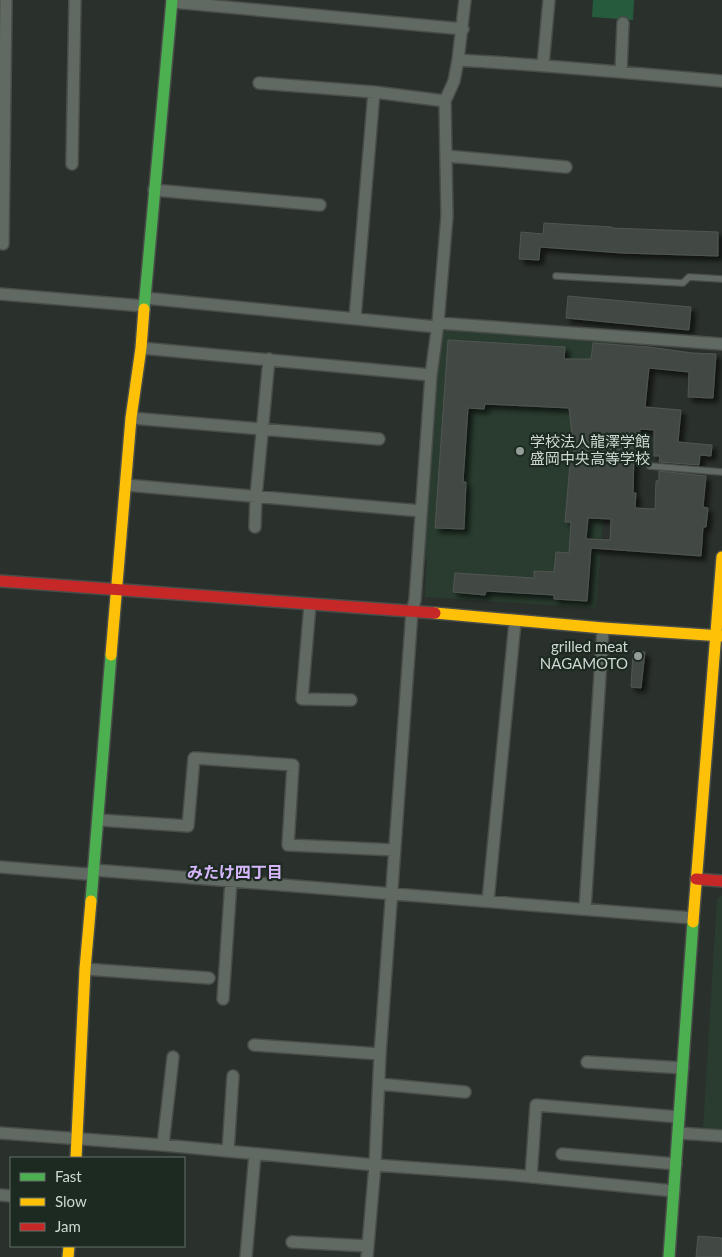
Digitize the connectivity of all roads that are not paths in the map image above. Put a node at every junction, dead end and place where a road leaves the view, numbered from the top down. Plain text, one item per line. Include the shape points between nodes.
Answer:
1 (6, 0) edge
2 (75, 0) edge
3 (465, 0) edge
4 (549, 0) edge
5 (172, 1) edge
6 (623, 23) dead end
7 (463, 29) junction
8 (458, 60) junction
9 (543, 65) junction
10 (621, 71) junction
11 (722, 81) edge
12 (259, 83) dead end
13 (374, 92) junction
14 (445, 101) junction
15 (447, 156) junction
16 (72, 164) dead end
17 (566, 167) dead end
18 (154, 190) junction
19 (320, 205) dead end
20 (3, 244) dead end
21 (556, 276) dead end
22 (722, 279) edge
23 (0, 294) edge
24 (144, 302) junction
25 (355, 318) junction
26 (437, 325) junction
27 (722, 344) edge
28 (141, 348) junction
29 (269, 360) junction
30 (431, 375) junction
31 (131, 418) junction
32 (263, 428) junction
33 (379, 439) dead end
34 (650, 466) dead end
35 (722, 472) edge
36 (126, 485) junction
37 (256, 496) junction
38 (421, 511) junction
39 (255, 528) dead end
40 (722, 557) edge
41 (0, 580) edge
42 (116, 590) junction
43 (310, 605) junction
44 (412, 611) junction
45 (515, 622) junction
46 (603, 628) junction
47 (719, 636) edge
48 (351, 700) dead end
49 (99, 820) junction
50 (395, 850) junction
51 (0, 867) edge
52 (94, 870) junction
53 (696, 879) junction
54 (231, 881) junction
55 (722, 881) edge
56 (391, 894) junction
57 (488, 901) junction
58 (585, 909) junction
59 (693, 918) junction
60 (85, 969) junction
61 (209, 978) dead end
62 (224, 999) dead end
63 (254, 1045) dead end
64 (380, 1054) junction
65 (173, 1057) dead end
66 (587, 1062) dead end
67 (683, 1068) junction
68 (234, 1076) dead end
69 (378, 1084) junction
70 (465, 1092) dead end
71 (679, 1117) junction
72 (0, 1133) edge
73 (678, 1133) junction
74 (722, 1136) edge
75 (77, 1139) junction
76 (163, 1145) junction
77 (228, 1151) junction
78 (255, 1154) junction
79 (562, 1154) dead end
80 (76, 1157) edge
81 (676, 1164) junction
82 (375, 1165) junction
83 (531, 1177) junction
84 (674, 1191) junction
85 (292, 1242) dead end
86 (368, 1252) edge
87 (246, 1257) edge
88 (669, 1257) edge

1 - 20 street
2 - 16 street
3 - 7 street
4 - 9 street
5 - 7 street
5 - 18 street
6 - 10 street
7 - 8 street
8 - 9 street
8 - 14 street via 454,81
9 - 10 street
10 - 11 street
12 - 13 street
13 - 14 street
13 - 25 street
14 - 15 street
15 - 17 street
15 - 26 street via 447,216
18 - 19 street
18 - 24 street
21 - 22 lane via 683,283 689,277
23 - 24 street
24 - 25 street
24 - 28 street
25 - 26 street
26 - 27 street
26 - 30 street
28 - 29 street
28 - 31 street
29 - 30 street
29 - 32 street
30 - 38 street
31 - 32 street
31 - 36 street
32 - 33 street
32 - 37 street
34 - 35 lane
36 - 37 street
36 - 42 street
37 - 38 street
37 - 39 street
38 - 44 street
40 - 47 street
41 - 42 street
42 - 43 street
42 - 49 street
43 - 44 street
43 - 48 street via 302,699
44 - 45 street
44 - 50 street
45 - 46 street
45 - 57 street
46 - 47 street
46 - 58 street
47 - 53 street
49 - 50 street via 188,826 194,758 293,765 288,846
49 - 52 street
50 - 56 street
51 - 52 street via 87,874
52 - 54 street
52 - 60 street
53 - 55 street
53 - 59 street
54 - 56 street
54 - 62 street
56 - 57 street
56 - 64 street
57 - 58 street
58 - 59 street
59 - 67 street
60 - 61 street
60 - 75 street
63 - 64 street
64 - 69 street
65 - 76 street
66 - 67 street
67 - 71 street
68 - 77 street
69 - 70 street
69 - 82 street
71 - 73 street
71 - 83 street via 536,1105
72 - 75 street
73 - 74 street
73 - 81 street
75 - 76 street
75 - 80 street
76 - 77 street
77 - 78 street
78 - 82 street
78 - 87 street
79 - 81 street
81 - 84 street
82 - 83 street
82 - 86 street
83 - 84 street
84 - 88 street
85 - 86 street

